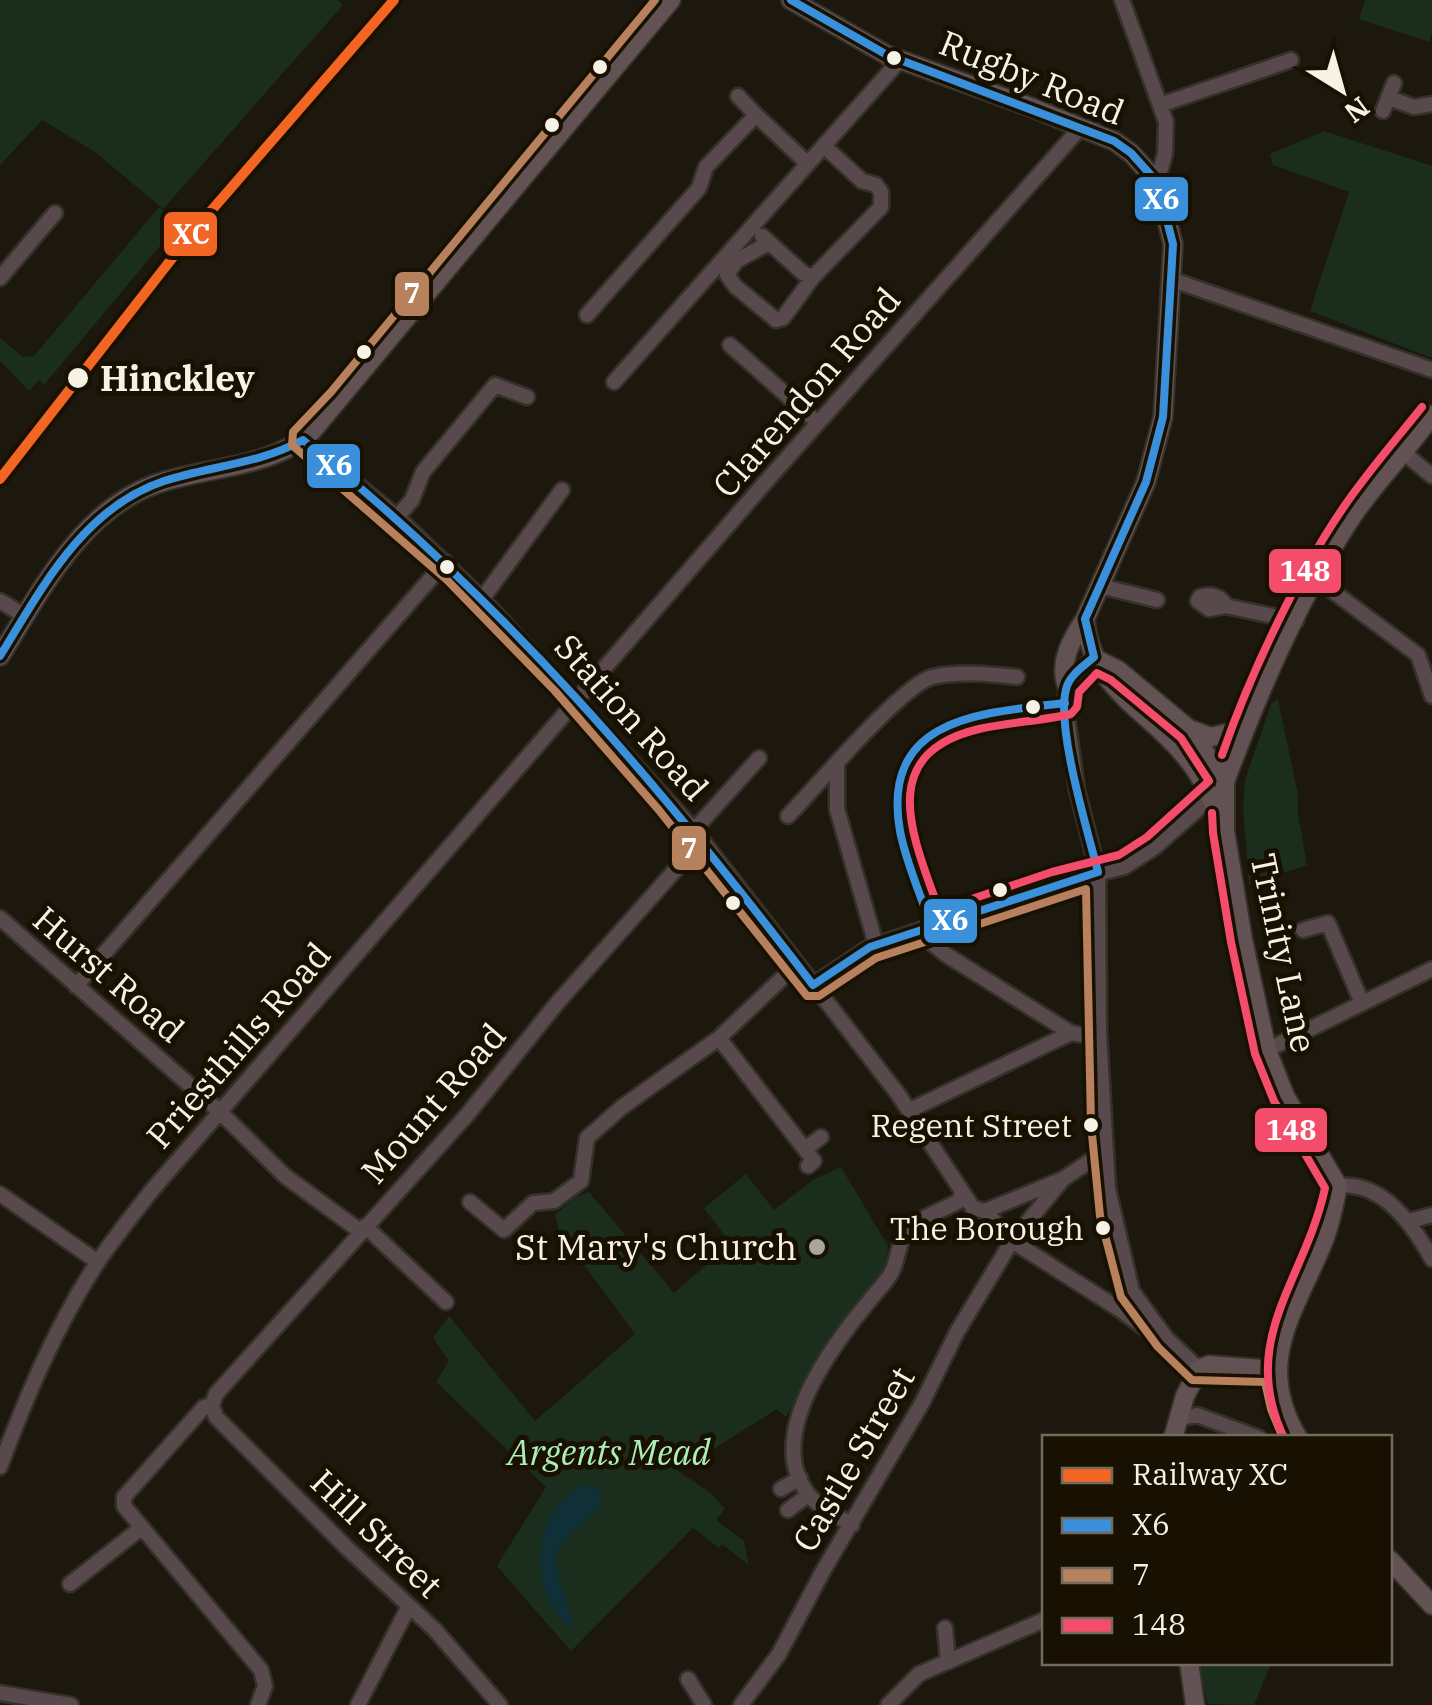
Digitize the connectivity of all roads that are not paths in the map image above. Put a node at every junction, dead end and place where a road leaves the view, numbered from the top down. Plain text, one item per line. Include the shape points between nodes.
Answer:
1 (671, 0) edge
2 (1122, 0) edge
3 (796, 1) edge
4 (900, 60) junction
5 (1291, 60) dead end
6 (1394, 83) dead end
7 (738, 96) dead end
8 (1160, 104) junction
9 (1432, 104) edge
10 (756, 114) junction
11 (1082, 126) junction
12 (824, 146) junction
13 (808, 164) junction
14 (1156, 182) junction
15 (55, 212) dead end
16 (813, 277) junction
17 (0, 278) edge
18 (1173, 280) junction
19 (587, 315) dead end
20 (730, 345) dead end
21 (1432, 370) edge
22 (614, 382) dead end
23 (527, 397) dead end
24 (1432, 416) edge
25 (818, 423) junction
26 (303, 440) junction
27 (1403, 452) junction
28 (1432, 476) edge
29 (562, 490) dead end
30 (397, 517) junction
31 (444, 562) junction
32 (1315, 578) junction
33 (1100, 586) junction
34 (482, 599) junction
35 (1157, 600) dead end
36 (0, 601) edge
37 (1226, 606) dead end
38 (25, 616) junction
39 (1085, 619) junction
40 (1296, 620) junction
41 (0, 656) edge
42 (1094, 658) junction
43 (1017, 677) dead end
44 (1067, 686) junction
45 (1432, 696) edge
46 (578, 700) junction
47 (1244, 729) junction
48 (1190, 730) junction
49 (759, 758) dead end
50 (837, 765) junction
51 (1225, 782) junction
52 (1210, 800) junction
53 (788, 816) dead end
54 (1225, 831) junction
55 (698, 835) junction
56 (1098, 872) junction
57 (0, 918) edge
58 (1303, 930) dead end
59 (918, 931) junction
60 (876, 945) junction
61 (797, 964) junction
62 (1432, 968) edge
63 (813, 985) junction
64 (76, 986) junction
65 (1362, 1003) junction
66 (1099, 1032) junction
67 (1071, 1033) junction
68 (719, 1038) junction
69 (1267, 1050) junction
70 (910, 1110) junction
71 (219, 1111) junction
72 (821, 1138) dead end
73 (805, 1149) junction
74 (1105, 1151) junction
75 (808, 1166) dead end
76 (1063, 1179) junction
77 (1338, 1186) junction
78 (962, 1193) junction
79 (0, 1194) edge
80 (470, 1202) dead end
81 (985, 1211) junction
82 (1432, 1215) edge
83 (1410, 1222) junction
84 (363, 1228) junction
85 (1012, 1240) junction
86 (1432, 1260) edge
87 (98, 1262) junction
88 (1132, 1291) junction
89 (446, 1302) dead end
90 (1119, 1309) junction
91 (1168, 1339) junction
92 (1199, 1369) junction
93 (1276, 1370) junction
94 (212, 1405) junction
95 (1175, 1428) edge
96 (1250, 1435) edge
97 (1296, 1435) edge
98 (0, 1467) edge
99 (800, 1478) junction
100 (782, 1489) dead end
101 (808, 1494) junction
102 (788, 1510) dead end
103 (852, 1526) junction
104 (141, 1528) junction
105 (1392, 1562) edge
106 (70, 1584) dead end
107 (1432, 1605) edge
108 (408, 1606) junction
109 (1042, 1621) edge
110 (945, 1628) dead end
111 (948, 1662) junction
112 (1189, 1665) edge
113 (688, 1679) dead end
114 (0, 1693) edge
115 (71, 1705) edge
116 (258, 1705) edge
117 (358, 1705) edge
118 (500, 1705) edge
119 (704, 1705) edge
120 (741, 1705) edge
121 (888, 1705) edge
122 (1196, 1705) edge

1 - 26 main road
2 - 8 street
3 - 4 main road, Rugby Road
4 - 11 main road, Rugby Road
4 - 12 street
5 - 8 street
6 - 9 street via 1386,104
7 - 10 street
8 - 14 street via 1168,138
10 - 13 street
10 - 19 street
11 - 14 main road, Rugby Road via 1130,153
11 - 25 street, Clarendon Road
12 - 13 street
12 - 16 street via 876,186 882,200
13 - 22 street
14 - 18 main road via 1173,244
15 - 17 street
16 - 16 street via 765,239 727,274 776,320
18 - 21 street
18 - 33 main road via 1162,417 1146,482
20 - 25 street
23 - 30 street via 496,385 423,472
24 - 27 main road
25 - 46 street, Clarendon Road
26 - 30 street, Station Road
26 - 38 main road via 125,500 82,536
27 - 28 street
27 - 32 main road via 1352,516
29 - 34 street
30 - 31 street, Station Road
31 - 34 street, Station Road
31 - 64 street
32 - 40 main road
32 - 45 street via 1418,655
33 - 35 street
33 - 39 main road
34 - 46 street, Station Road
36 - 38 street
37 - 40 street
38 - 41 main road
39 - 42 main road
39 - 44 main road via 1069,647
40 - 47 main road
42 - 44 street
42 - 48 main road
42 - 52 main road, Trinity Lane via 1105,678 1193,765
43 - 50 street via 929,678
44 - 56 street via 1078,790
46 - 55 street, Station Road
46 - 71 street, Priesthills Road
47 - 48 main road via 1211,737
47 - 51 main road
48 - 51 main road
49 - 55 street, Mount Road
50 - 53 street
50 - 60 street via 837,809
51 - 52 street
51 - 54 main road, Trinity Lane
52 - 54 main road, Trinity Lane
52 - 56 street via 1140,858
54 - 69 main road, Trinity Lane
55 - 61 street, Station Road
55 - 84 street, Mount Road via 467,1115
56 - 59 street
56 - 66 street
57 - 64 street, Hurst Road
58 - 65 street via 1328,923
59 - 60 street
59 - 67 street
60 - 63 street
61 - 63 street, Station Road
61 - 68 street
62 - 65 street
63 - 70 street, Station Road
64 - 71 street, Hurst Road
65 - 69 street
66 - 67 street
66 - 74 street
67 - 70 street
68 - 73 street
68 - 80 street via 588,1138 580,1180 554,1201 534,1203 504,1230
69 - 77 main road, Trinity Lane
70 - 78 street, Station Road
71 - 84 street, Hurst Road via 285,1176
71 - 87 street, Priesthills Road
72 - 73 street
73 - 75 street via 814,1161
74 - 76 street
74 - 88 street via 1112,1214
76 - 81 street
76 - 85 street, Castle Street
77 - 83 street via 1367,1190
77 - 93 main road via 1325,1238 1282,1335
78 - 81 street, Station Road via 972,1208
78 - 99 street via 961,1200 907,1232 895,1269 810,1385 796,1430
79 - 87 street
81 - 85 street, Station Road
82 - 83 street
83 - 86 street
84 - 89 street, Hurst Road
84 - 94 street, Mount Road
85 - 90 street
85 - 103 street, Castle Street
87 - 98 street, Priesthills Road via 48,1352
88 - 90 street
88 - 91 street
90 - 91 street
91 - 92 street
92 - 93 main road
92 - 95 main road
93 - 97 main road
94 - 104 street, Mount Road via 124,1497
94 - 108 street, Hill Street via 216,1417
95 - 96 street via 1197,1415
99 - 100 street
99 - 101 street
101 - 102 street
101 - 103 street
103 - 120 street, Castle Street via 780,1654
104 - 106 street
104 - 116 street via 261,1670 265,1686
105 - 107 main road
108 - 117 street
108 - 118 street, Hill Street
109 - 111 street
110 - 111 street
111 - 121 street via 919,1674
112 - 122 main road
113 - 119 street
114 - 115 street

